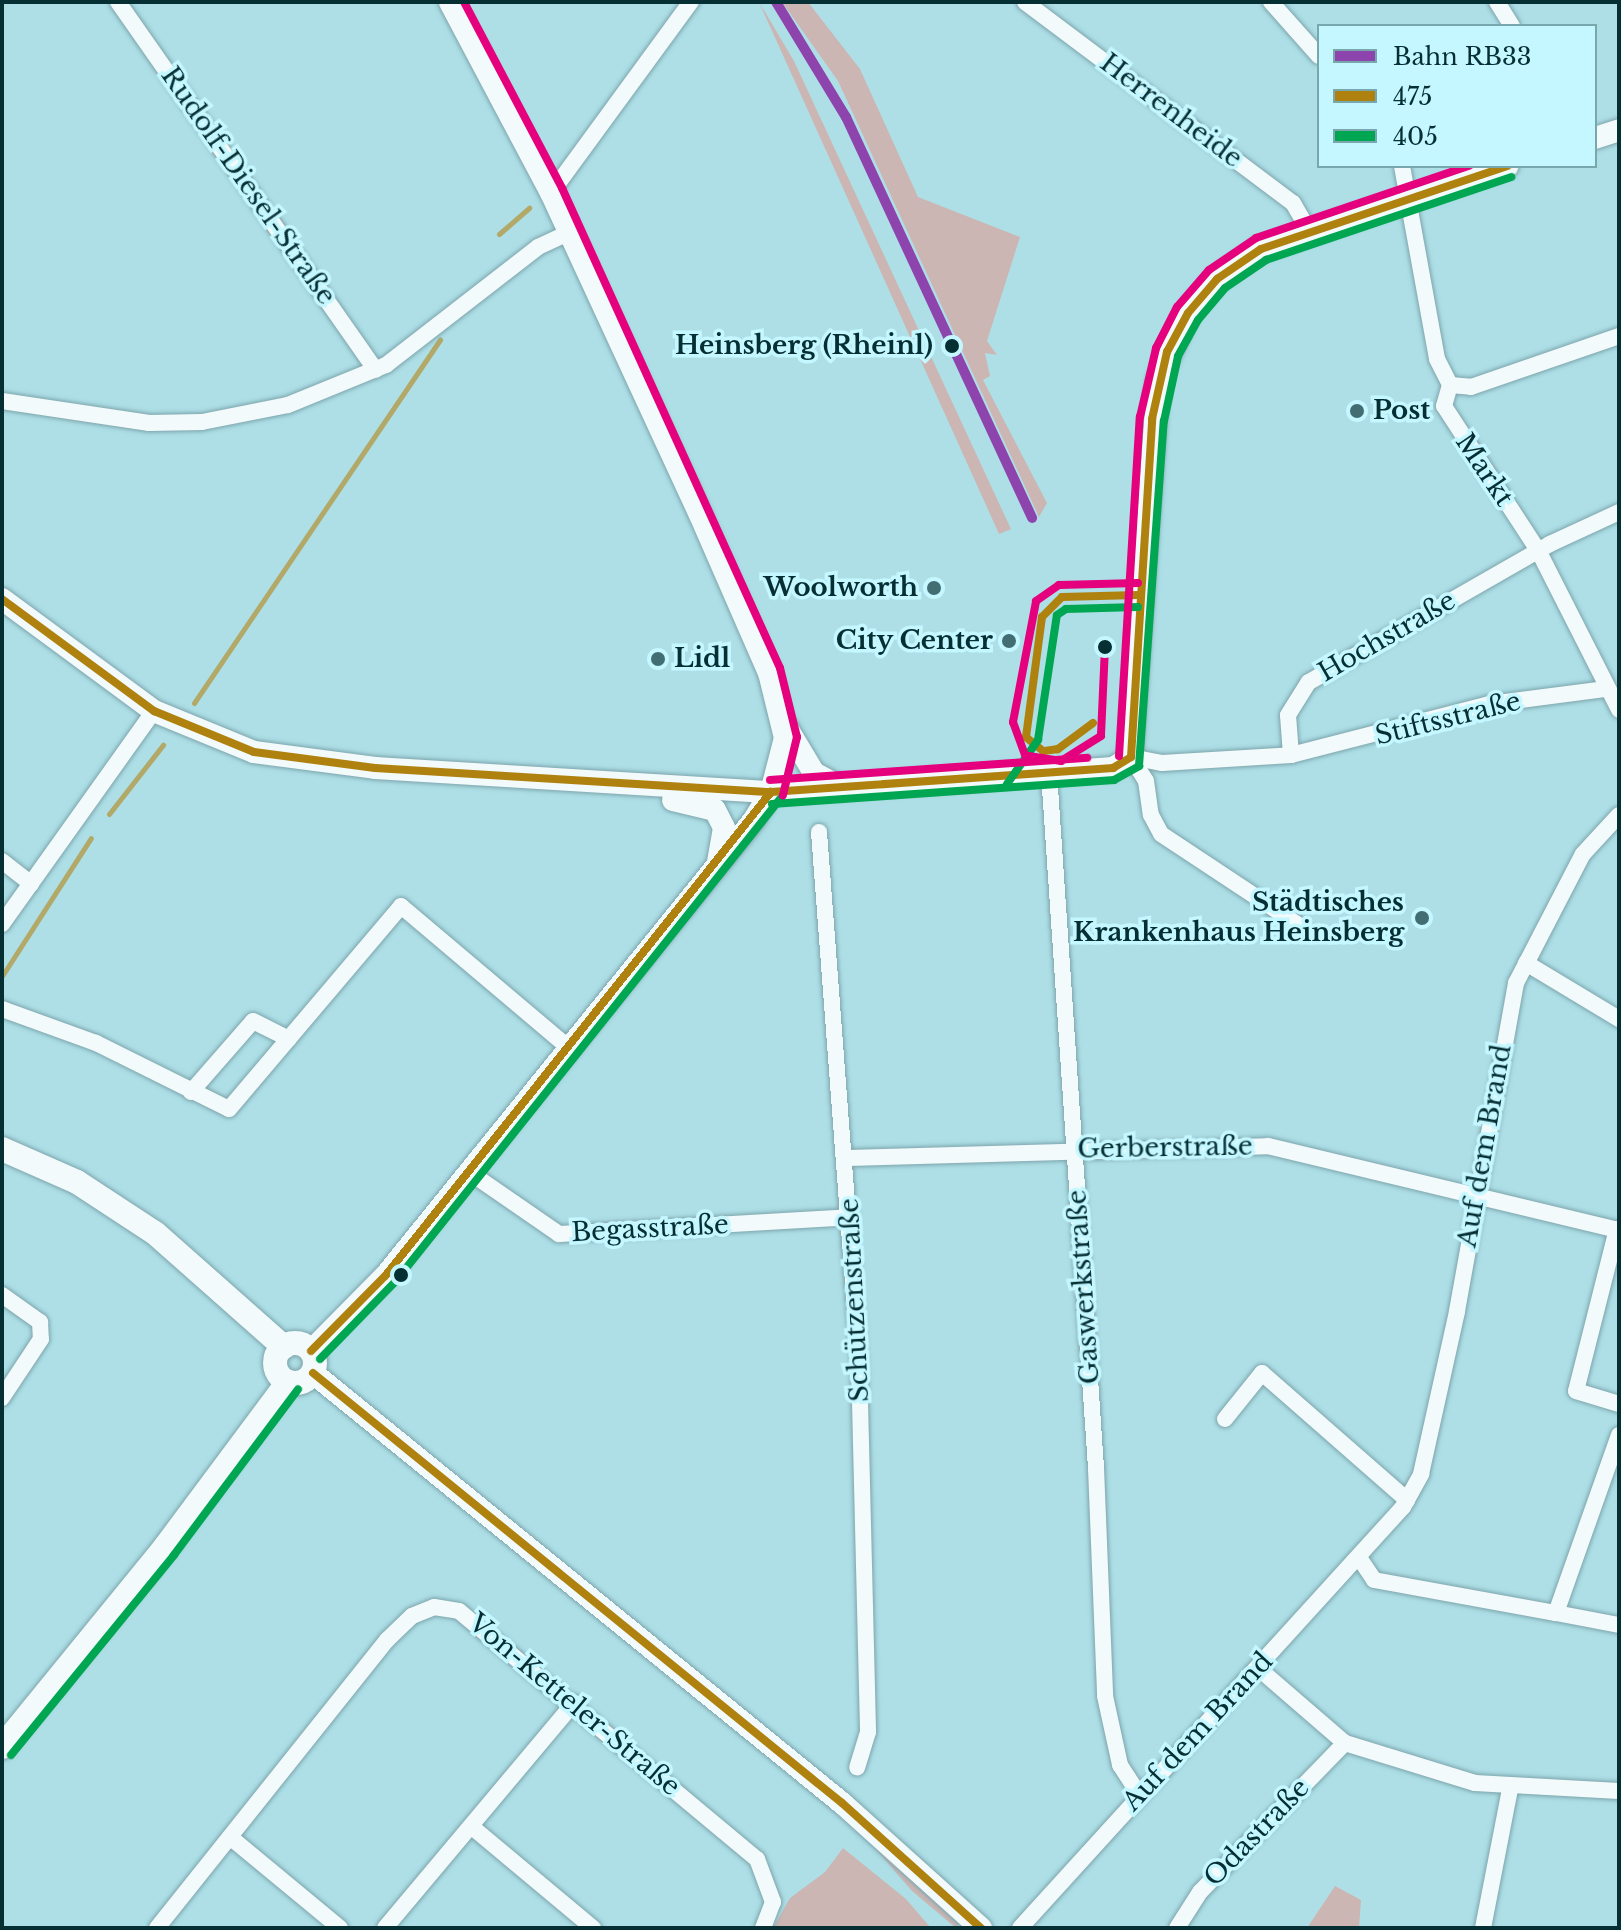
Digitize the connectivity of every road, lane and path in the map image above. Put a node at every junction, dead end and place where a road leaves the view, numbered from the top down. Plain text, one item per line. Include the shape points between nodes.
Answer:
1 (118, 2) edge
2 (450, 2) edge
3 (691, 2) edge
4 (1025, 2) edge
5 (1271, 2) edge
6 (1497, 2) edge
7 (1511, 24) edge
8 (1317, 54) edge
9 (1619, 130) edge
10 (1597, 137) edge
11 (1403, 168) edge
12 (1501, 168) edge
13 (551, 193) junction
14 (1412, 196) junction
15 (1308, 229) junction
16 (570, 232) junction
17 (1619, 336) edge
18 (376, 370) junction
19 (1449, 384) junction
20 (2, 401) edge
21 (1619, 512) edge
22 (1539, 552) junction
23 (2, 599) edge
24 (1606, 689) junction
25 (1619, 710) edge
26 (154, 711) junction
27 (782, 711) junction
28 (1291, 755) junction
29 (1131, 757) junction
30 (1049, 781) junction
31 (570, 782) junction
32 (843, 789) junction
33 (771, 792) junction
34 (1619, 815) edge
35 (819, 832) dead end
36 (2, 861) edge
37 (717, 866) junction
38 (31, 884) junction
39 (2, 924) edge
40 (1300, 926) dead end
41 (1526, 963) junction
42 (2, 1009) edge
43 (1619, 1019) edge
44 (289, 1039) junction
45 (570, 1049) junction
46 (191, 1092) junction
47 (2, 1149) edge
48 (1074, 1150) junction
49 (847, 1158) junction
50 (469, 1172) junction
51 (1476, 1196) junction
52 (850, 1217) junction
53 (1618, 1230) edge
54 (2, 1295) edge
55 (284, 1347) junction
56 (312, 1362) junction
57 (288, 1382) junction
58 (2, 1398) edge
59 (1619, 1404) edge
60 (1225, 1419) dead end
61 (1619, 1435) edge
62 (1407, 1500) junction
63 (1360, 1559) junction
64 (1556, 1613) junction
65 (1619, 1625) edge
66 (1258, 1668) junction
67 (574, 1703) junction
68 (1345, 1743) junction
69 (2, 1747) edge
70 (857, 1767) dead end
71 (1510, 1789) junction
72 (1619, 1791) edge
73 (1139, 1794) junction
74 (472, 1827) junction
75 (230, 1837) junction
76 (157, 1928) edge
77 (340, 1928) edge
78 (385, 1928) edge
79 (593, 1928) edge
80 (763, 1928) edge
81 (981, 1928) edge
82 (1020, 1928) edge
83 (1177, 1928) edge
84 (1483, 1928) edge

1 - 18 street, Rudolf-Diesel-Straße
2 - 13 street
3 - 13 street
4 - 15 street, Herrenheide via 1293,203
5 - 8 street
6 - 7 street
9 - 10 street
11 - 14 street, Markt
12 - 14 street
13 - 16 street
14 - 15 street
14 - 19 street, Markt via 1437,359
15 - 29 street via 1261,249 1217,279 1167,352 1152,419
16 - 18 street via 538,247 427,337
16 - 27 street
17 - 19 street via 1471,387
18 - 20 street via 288,405 202,422 98,419
19 - 22 street, Markt via 1444,406 1463,443
21 - 22 street, Hochstraße
22 - 24 street, Markt
22 - 28 street, Hochstraße via 1309,682 1288,715
23 - 26 street
24 - 25 street, Markt
24 - 28 street, Stiftsstraße via 1490,704
26 - 31 street via 254,752
26 - 38 street
27 - 32 street via 802,760
27 - 33 street via 785,738
28 - 29 street via 1162,763
29 - 30 street via 1113,768
29 - 40 street via 1146,781 1151,815 1161,834
30 - 32 street
30 - 48 street, Gaswerkstraße
31 - 33 street
31 - 37 street via 625,796 702,803 715,810 724,828
32 - 33 street
33 - 37 street
34 - 41 street, Auf dem Brand via 1583,854
35 - 49 street, Schützenstraße
36 - 38 street
37 - 45 street
38 - 39 street
41 - 43 street
41 - 51 street, Auf dem Brand via 1506,1018
42 - 46 street via 96,1043
44 - 45 street via 401,906
44 - 46 street via 229,1109
44 - 46 street via 253,1021
45 - 50 street
47 - 55 main road via 77,1182 155,1233
48 - 49 street, Gerberstraße
48 - 51 street, Gerberstraße via 1268,1146
48 - 73 street, Gaswerkstraße via 1105,1696 1120,1765
49 - 52 street, Schützenstraße
50 - 52 street, Begasstraße via 559,1234
50 - 56 street
51 - 53 street, Gerberstraße
51 - 62 street, Auf dem Brand via 1421,1474
52 - 70 street, Schützenstraße via 868,1732
53 - 59 street via 1576,1391
54 - 58 street via 40,1322 41,1339
55 - 56 main road via 298,1343
55 - 57 main road via 275,1365
56 - 57 main road via 304,1381
56 - 81 street via 842,1803
57 - 69 main road via 165,1547
60 - 62 street via 1262,1373
61 - 64 street
62 - 63 street, Auf dem Brand
63 - 64 street via 1374,1580
63 - 66 street, Auf dem Brand
64 - 65 street
66 - 68 street
66 - 73 street, Auf dem Brand
67 - 74 street
67 - 75 street, Von-Ketteler-Straße via 459,1611 420,1610 387,1640
67 - 80 street, Von-Ketteler-Straße via 757,1859 773,1902
68 - 71 street
68 - 83 street, Odastraße via 1200,1892
71 - 72 street
71 - 84 street
73 - 82 street, Auf dem Brand
74 - 78 street
74 - 79 street
75 - 76 street, Von-Ketteler-Straße
75 - 77 street

